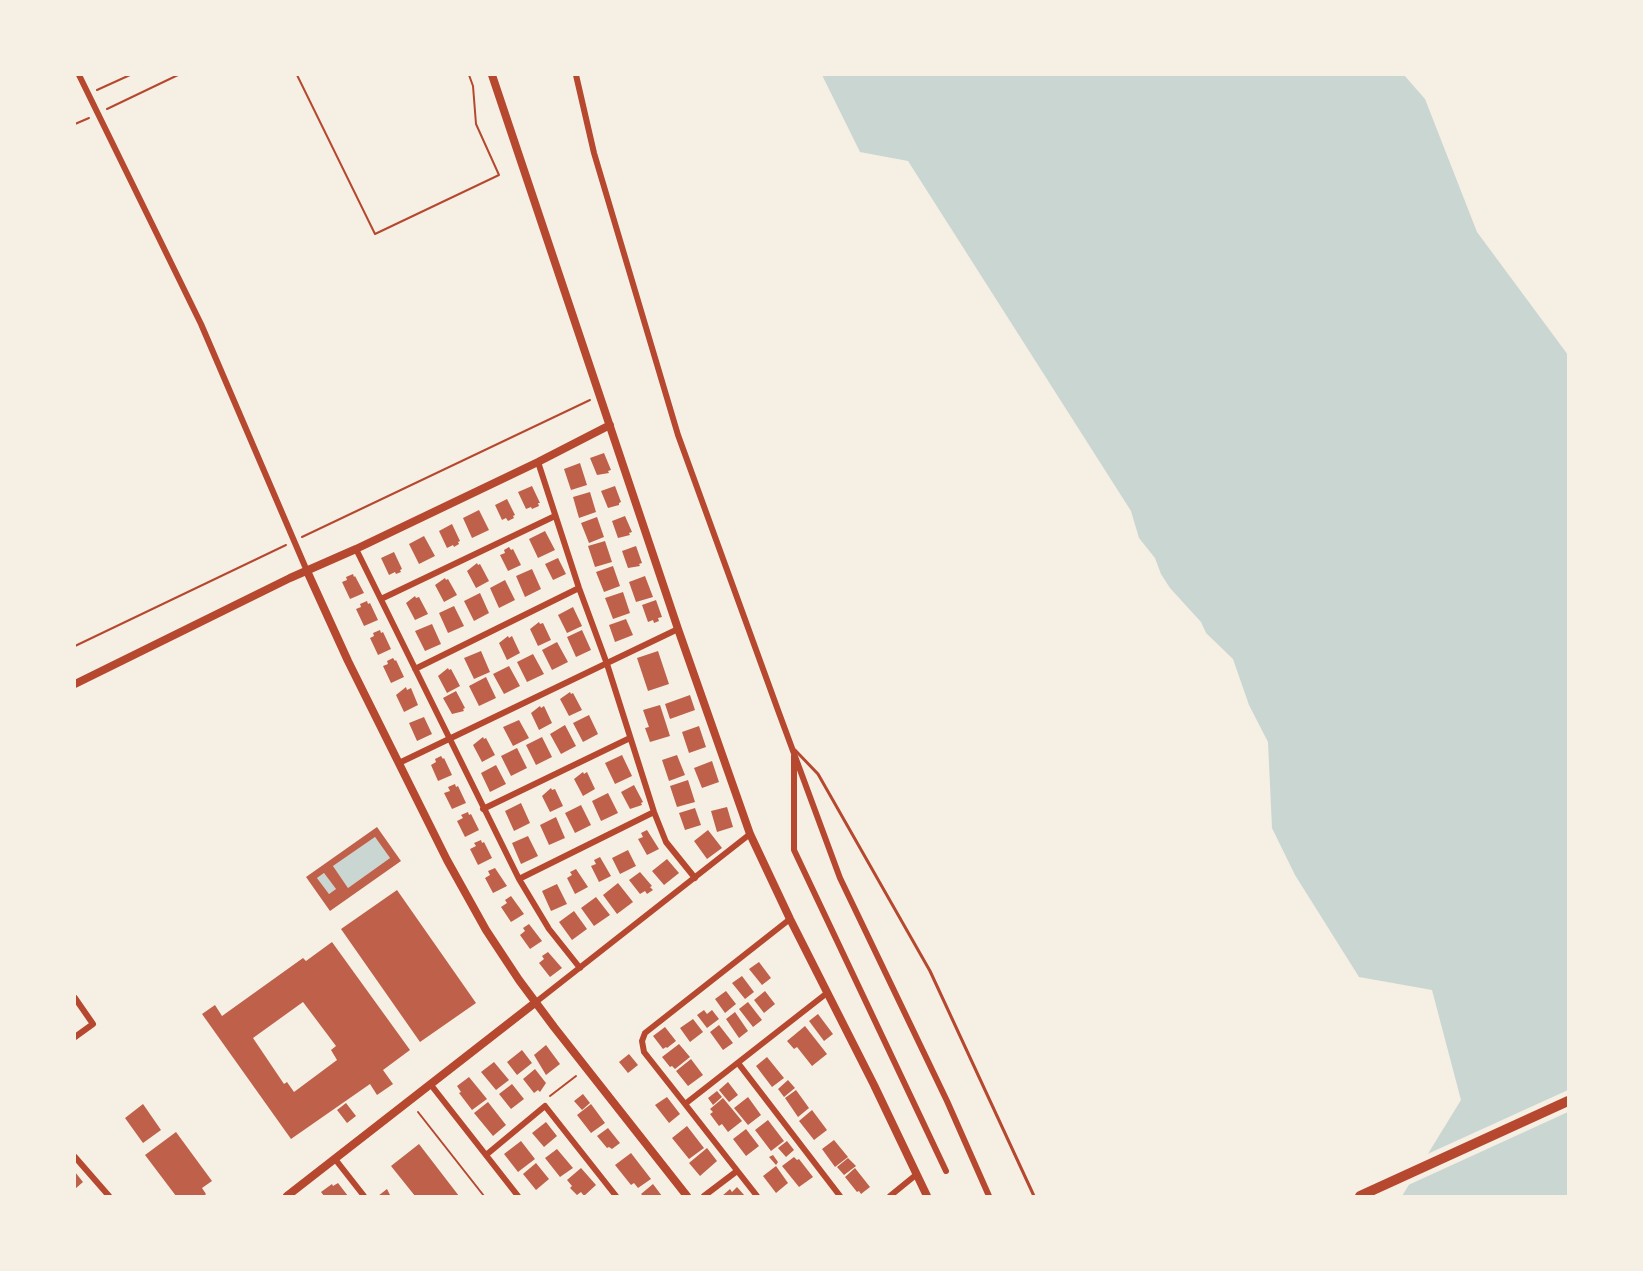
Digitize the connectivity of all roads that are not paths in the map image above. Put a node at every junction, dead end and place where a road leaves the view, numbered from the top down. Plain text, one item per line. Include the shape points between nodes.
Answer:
1 (79, 75) edge
2 (492, 75) edge
3 (576, 75) edge
4 (610, 425) junction
5 (538, 462) junction
6 (555, 516) junction
7 (356, 549) junction
8 (307, 571) junction
9 (579, 588) junction
10 (381, 599) junction
11 (678, 629) junction
12 (607, 664) junction
13 (415, 669) junction
14 (75, 684) edge
15 (630, 738) junction
16 (450, 739) junction
17 (794, 749) junction
18 (399, 763) junction
19 (483, 809) junction
20 (654, 813) junction
21 (750, 834) junction
22 (695, 878) junction
23 (519, 879) junction
24 (790, 919) junction
25 (580, 968) junction
26 (827, 993) junction
27 (75, 998) edge
28 (536, 1002) junction
29 (75, 1036) edge
30 (738, 1063) junction
31 (432, 1084) junction
32 (1568, 1101) edge
33 (685, 1104) junction
34 (486, 1155) junction
35 (75, 1157) edge
36 (335, 1159) junction
37 (737, 1171) junction
38 (946, 1171) dead end
39 (917, 1174) junction
40 (109, 1196) edge
41 (287, 1196) edge
42 (364, 1196) edge
43 (518, 1196) edge
44 (616, 1196) edge
45 (687, 1196) edge
46 (704, 1196) edge
47 (757, 1196) edge
48 (840, 1196) edge
49 (890, 1196) edge
50 (927, 1196) edge
51 (989, 1196) edge
52 (1034, 1196) edge
53 (1360, 1196) edge

1 - 8 street via 201,324
2 - 4 street
3 - 17 street via 594,153 678,435
4 - 5 street
4 - 11 street
5 - 6 street
5 - 7 street
6 - 9 street
6 - 10 street
7 - 8 street
7 - 10 street
8 - 14 street
8 - 18 street
9 - 12 street
9 - 13 street
10 - 13 street
11 - 12 street
11 - 21 street
12 - 15 street
12 - 16 street
13 - 16 street
15 - 19 street
15 - 20 street
16 - 18 street
16 - 19 street
17 - 38 street via 794,850
17 - 51 street via 840,878
17 - 52 lane via 818,774 930,971
18 - 28 street via 486,930
19 - 23 street
20 - 22 street via 666,842
20 - 23 street
21 - 22 street
21 - 24 street
22 - 25 street
23 - 25 street via 549,929
24 - 26 street
24 - 33 street via 645,1033 644,1052
25 - 28 street
26 - 30 street
26 - 39 street
27 - 29 street via 93,1024
28 - 31 street
28 - 45 street
30 - 33 street
30 - 48 street
31 - 34 street
31 - 36 street
32 - 53 main road
33 - 37 street
34 - 43 street
34 - 44 street via 545,1106
35 - 40 street
36 - 41 street
36 - 42 street
37 - 46 street
37 - 47 street
39 - 49 street
39 - 50 street

